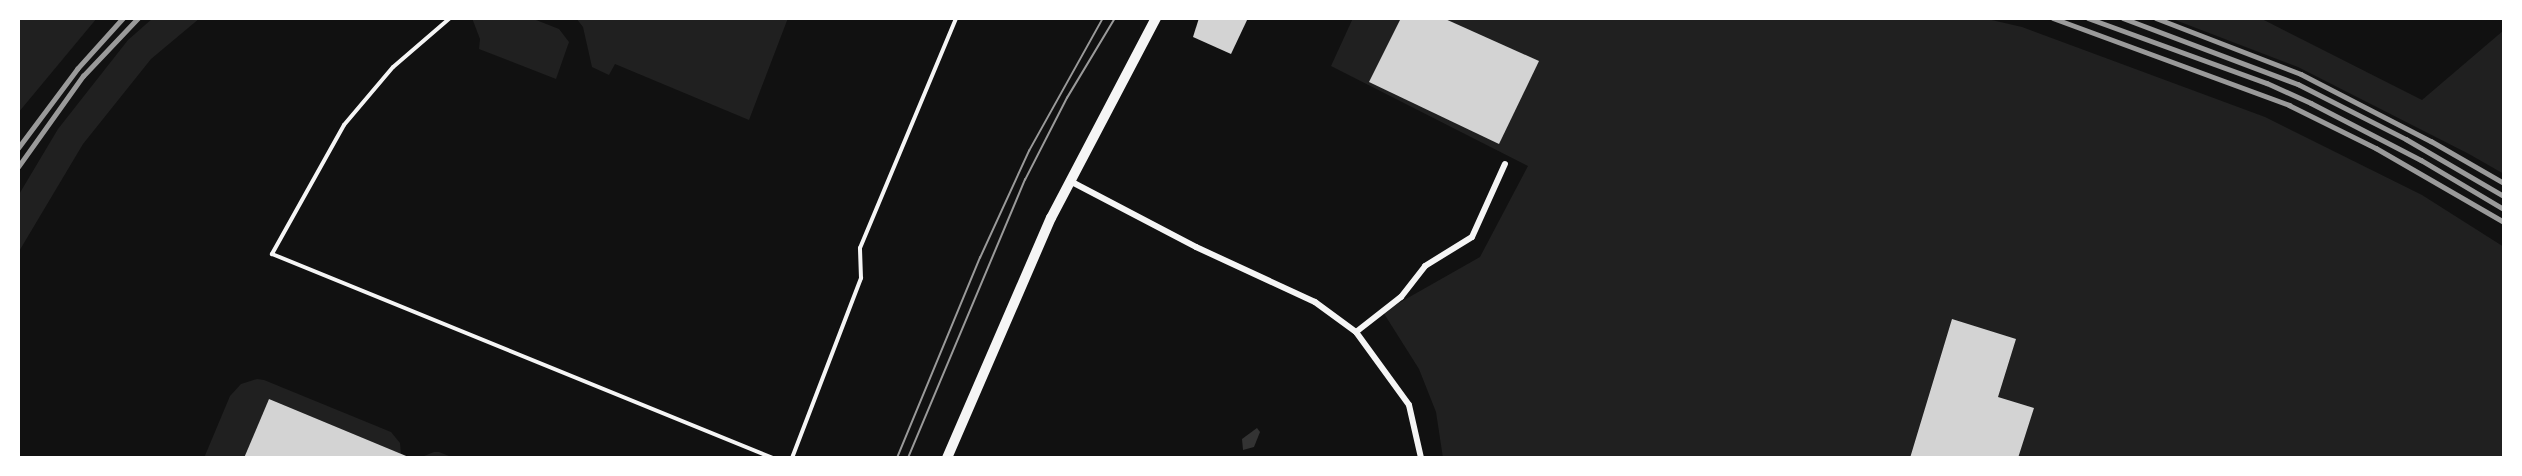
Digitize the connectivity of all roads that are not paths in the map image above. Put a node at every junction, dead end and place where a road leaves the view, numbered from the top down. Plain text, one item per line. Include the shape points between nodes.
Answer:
1 (450, 18) edge
2 (956, 18) edge
3 (1156, 18) edge
4 (1505, 164) dead end
5 (1070, 181) junction
6 (1356, 332) junction
7 (773, 458) edge
8 (792, 458) edge
9 (946, 458) edge
10 (1421, 458) edge

1 - 7 lane via 393,67 344,125 272,254
2 - 8 lane via 860,248 861,278
3 - 5 main road
4 - 6 street via 1472,237 1425,266 1401,297
5 - 6 street via 1196,247 1315,302
5 - 9 main road via 1026,271
6 - 10 street via 1409,405

